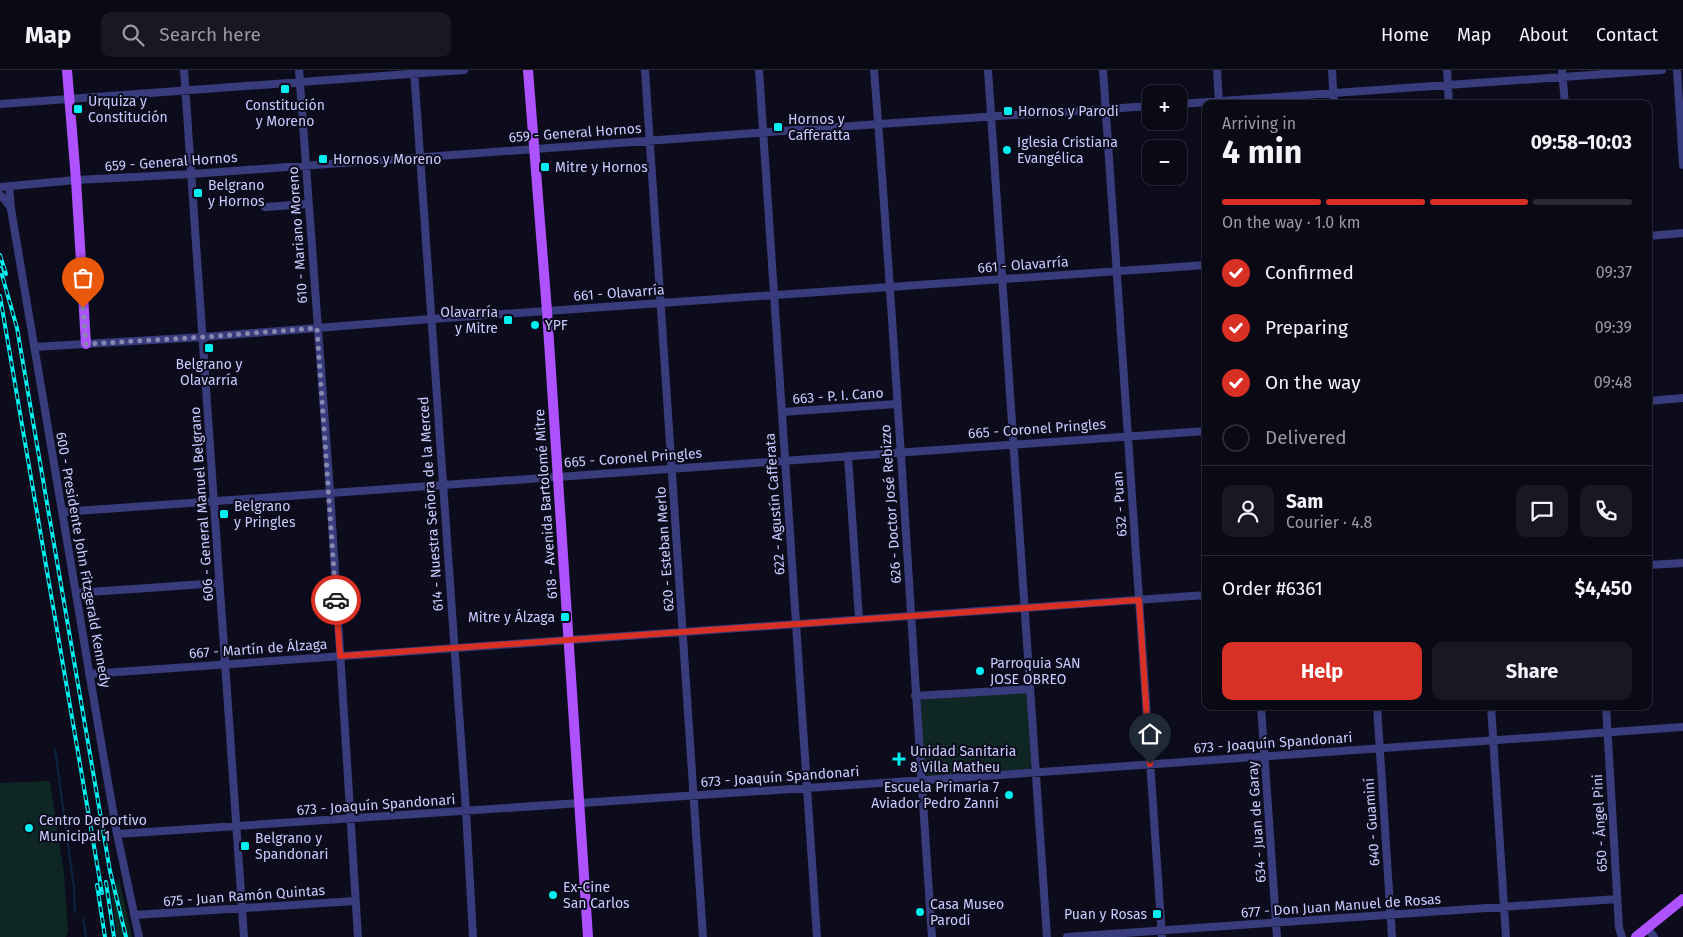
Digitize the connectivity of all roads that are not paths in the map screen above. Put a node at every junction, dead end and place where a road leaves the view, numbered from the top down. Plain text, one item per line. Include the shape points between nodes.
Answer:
1 (67, 70) edge
2 (184, 70) edge
3 (299, 70) edge
4 (464, 70) edge
5 (528, 70) edge
6 (645, 70) edge
7 (759, 70) edge
8 (874, 70) edge
9 (988, 70) edge
10 (1103, 70) edge
11 (1217, 70) edge
12 (1332, 70) edge
13 (1446, 70) edge
14 (1662, 70) edge
15 (1677, 70) edge
16 (414, 72) edge
17 (1562, 74) edge
18 (300, 83) junction
19 (1448, 85) junction
20 (185, 91) junction
21 (1334, 92) junction
22 (69, 100) junction
23 (1219, 100) edge
24 (1250, 100) edge
25 (1334, 100) edge
26 (1449, 100) edge
27 (1564, 100) edge
28 (1202, 103) edge
29 (0, 104) edge
30 (1187, 104) edge
31 (1142, 107) edge
32 (1106, 109) junction
33 (992, 117) junction
34 (878, 124) junction
35 (763, 132) junction
36 (650, 140) junction
37 (535, 148) junction
38 (420, 157) junction
39 (306, 164) junction
40 (1683, 165) edge
41 (192, 174) junction
42 (76, 180) junction
43 (9, 186) junction
44 (0, 187) edge
45 (0, 196) edge
46 (308, 204) junction
47 (265, 207) dead end
48 (11, 209) junction
49 (1683, 233) edge
50 (1652, 236) edge
51 (1202, 265) edge
52 (1117, 271) junction
53 (1002, 280) junction
54 (890, 287) junction
55 (774, 295) junction
56 (661, 303) junction
57 (547, 311) junction
58 (432, 319) junction
59 (317, 328) junction
60 (204, 337) junction
61 (86, 344) junction
62 (34, 347) junction
63 (1683, 398) edge
64 (1652, 401) edge
65 (896, 404) junction
66 (782, 412) junction
67 (1202, 430) edge
68 (1128, 436) junction
69 (1014, 443) junction
70 (900, 451) junction
71 (848, 456) junction
72 (785, 460) junction
73 (672, 468) junction
74 (558, 476) junction
75 (442, 484) junction
76 (330, 492) junction
77 (214, 501) junction
78 (62, 512) junction
79 (1683, 563) edge
80 (1652, 565) edge
81 (219, 583) junction
82 (76, 593) junction
83 (1202, 595) edge
84 (1139, 600) junction
85 (1025, 608) junction
86 (910, 615) junction
87 (859, 619) junction
88 (796, 624) junction
89 (683, 632) junction
90 (569, 640) junction
91 (454, 648) junction
92 (340, 656) junction
93 (225, 663) junction
94 (89, 674) junction
95 (1030, 689) junction
96 (915, 696) junction
97 (1261, 710) edge
98 (1377, 710) edge
99 (1491, 710) edge
100 (1606, 710) edge
101 (1683, 727) edge
102 (1608, 732) junction
103 (1493, 740) junction
104 (1379, 748) junction
105 (1265, 756) junction
106 (1150, 764) junction
107 (1036, 772) junction
108 (921, 780) junction
109 (807, 788) junction
110 (694, 796) junction
111 (579, 803) junction
112 (466, 811) junction
113 (350, 819) junction
114 (236, 827) junction
115 (117, 834) junction
116 (1617, 899) junction
117 (1683, 899) edge
118 (356, 901) junction
119 (1504, 908) junction
120 (241, 909) junction
121 (1391, 914) junction
122 (134, 915) junction
123 (1276, 922) junction
124 (1647, 928) junction
125 (1162, 934) edge
126 (139, 937) edge
127 (244, 937) edge
128 (358, 937) edge
129 (473, 937) edge
130 (588, 937) edge
131 (703, 937) edge
132 (817, 937) edge
133 (932, 937) edge
134 (1047, 937) edge
135 (1067, 937) edge
136 (1277, 937) edge
137 (1392, 937) edge
138 (1506, 937) edge
139 (1622, 937) edge
140 (1636, 937) edge
141 (1654, 937) edge

1 - 22 main road
2 - 20 street, 606 - General Manuel Belgrano
3 - 18 street, 610 - Mariano Moreno
4 - 16 street
5 - 37 main road, 618 - Avenida Bartolomé Mitre
6 - 36 street, 620 - Esteban Merlo
7 - 35 street, 622 - Agustín Cafferata
8 - 34 street, 626 - Doctor José Rebizzo
9 - 33 street
10 - 32 street, 632 - Puan
11 - 23 street
12 - 21 street
13 - 19 street
14 - 17 street
15 - 40 street
16 - 18 street
16 - 38 street, 614 - Nuestra Señora de la Merced
17 - 19 street
17 - 27 street
18 - 20 street
18 - 39 street, 610 - Mariano Moreno
19 - 21 street
19 - 26 street
20 - 22 street
20 - 41 street, 606 - General Manuel Belgrano
21 - 24 street
21 - 25 street
22 - 29 street
22 - 42 main road
28 - 30 street
31 - 32 street, 659 - General Hornos
32 - 33 street, 659 - General Hornos
32 - 52 street, 632 - Puan
33 - 34 street, 659 - General Hornos
33 - 53 street
34 - 35 street, 659 - General Hornos
34 - 54 street, 626 - Doctor José Rebizzo
35 - 36 street, 659 - General Hornos
35 - 55 street, 622 - Agustín Cafferata
36 - 37 street, 659 - General Hornos
36 - 56 street, 620 - Esteban Merlo
37 - 38 street, 659 - General Hornos
37 - 57 main road, 618 - Avenida Bartolomé Mitre
38 - 39 street, 659 - General Hornos
38 - 58 street, 614 - Nuestra Señora de la Merced
39 - 41 street, 659 - General Hornos
39 - 46 street, 610 - Mariano Moreno
41 - 42 street, 659 - General Hornos
41 - 60 street, 606 - General Manuel Belgrano
42 - 43 street, 659 - General Hornos
42 - 61 main road
43 - 44 street, 659 - General Hornos
43 - 48 street, 600 - Presidente John Fitzgerald Kennedy
45 - 48 street
46 - 47 street
46 - 59 street, 610 - Mariano Moreno
48 - 62 street, 600 - Presidente John Fitzgerald Kennedy
49 - 50 street
51 - 52 street, 661 - Olavarría
52 - 53 street, 661 - Olavarría
52 - 68 street, 632 - Puan
53 - 54 street, 661 - Olavarría
53 - 69 street
54 - 55 street, 661 - Olavarría
54 - 65 street, 626 - Doctor José Rebizzo
55 - 56 street, 661 - Olavarría
55 - 66 street, 622 - Agustín Cafferata
56 - 57 street, 661 - Olavarría
56 - 73 street, 620 - Esteban Merlo
57 - 58 street, 661 - Olavarría
57 - 74 main road, 618 - Avenida Bartolomé Mitre
58 - 59 street, 661 - Olavarría
58 - 75 street, 614 - Nuestra Señora de la Merced
59 - 60 street, 661 - Olavarría
59 - 76 street, 610 - Mariano Moreno
60 - 61 street, 661 - Olavarría
60 - 77 street, 606 - General Manuel Belgrano
61 - 62 street, 661 - Olavarría
62 - 78 street, 600 - Presidente John Fitzgerald Kennedy
63 - 64 street
65 - 66 street, 663 - P. I. Cano
65 - 70 street, 626 - Doctor José Rebizzo
66 - 72 street, 622 - Agustín Cafferata
67 - 68 street, 665 - Coronel Pringles
68 - 69 street, 665 - Coronel Pringles
68 - 84 street, 632 - Puan
69 - 70 street, 665 - Coronel Pringles
69 - 85 street
70 - 71 street, 665 - Coronel Pringles
70 - 86 street, 626 - Doctor José Rebizzo
71 - 72 street, 665 - Coronel Pringles
71 - 87 street
72 - 73 street, 665 - Coronel Pringles
72 - 88 street, 622 - Agustín Cafferata
73 - 74 street, 665 - Coronel Pringles
73 - 89 street, 620 - Esteban Merlo
74 - 75 street, 665 - Coronel Pringles
74 - 90 main road, 618 - Avenida Bartolomé Mitre
75 - 76 street, 665 - Coronel Pringles
75 - 91 street, 614 - Nuestra Señora de la Merced
76 - 77 street, 665 - Coronel Pringles
76 - 92 street, 610 - Mariano Moreno
77 - 78 street, 665 - Coronel Pringles
77 - 81 street, 606 - General Manuel Belgrano
78 - 82 street, 600 - Presidente John Fitzgerald Kennedy
79 - 80 street
81 - 82 street
81 - 93 street, 606 - General Manuel Belgrano
82 - 94 street, 600 - Presidente John Fitzgerald Kennedy
83 - 84 street, 667 - Martín de Álzaga
84 - 85 street, 667 - Martín de Álzaga
84 - 106 street, 632 - Puan
85 - 86 street, 667 - Martín de Álzaga
85 - 95 street
86 - 87 street, 667 - Martín de Álzaga
86 - 96 street, 626 - Doctor José Rebizzo
87 - 88 street, 667 - Martín de Álzaga
88 - 89 street, 667 - Martín de Álzaga
88 - 109 street, 622 - Agustín Cafferata
89 - 90 street, 667 - Martín de Álzaga
89 - 110 street, 620 - Esteban Merlo
90 - 91 street, 667 - Martín de Álzaga
90 - 111 main road, 618 - Avenida Bartolomé Mitre
91 - 92 street, 667 - Martín de Álzaga
91 - 112 street, 614 - Nuestra Señora de la Merced
92 - 93 street, 667 - Martín de Álzaga
92 - 113 street, 610 - Mariano Moreno
93 - 94 street, 667 - Martín de Álzaga
93 - 114 street, 606 - General Manuel Belgrano
94 - 115 street, 600 - Presidente John Fitzgerald Kennedy
95 - 96 street
95 - 107 street
96 - 108 street, 626 - Doctor José Rebizzo
97 - 105 street, 634 - Juan de Garay
98 - 104 street, 640 - Guaminí
99 - 103 street
100 - 102 street, 650 - Ángel Pini
101 - 102 street, 673 - Joaquín Spandonari
102 - 103 street, 673 - Joaquín Spandonari
102 - 116 street, 650 - Ángel Pini
103 - 104 street, 673 - Joaquín Spandonari
103 - 119 street
104 - 105 street, 673 - Joaquín Spandonari
104 - 121 street, 640 - Guaminí
105 - 106 street, 673 - Joaquín Spandonari
105 - 123 street, 634 - Juan de Garay
106 - 107 street, 673 - Joaquín Spandonari
106 - 125 street, 632 - Puan
107 - 108 street, 673 - Joaquín Spandonari
107 - 134 street
108 - 109 street, 673 - Joaquín Spandonari
108 - 133 street, 626 - Doctor José Rebizzo
109 - 110 street, 673 - Joaquín Spandonari
109 - 132 street, 622 - Agustín Cafferata
110 - 111 street, 673 - Joaquín Spandonari
110 - 131 street, 620 - Esteban Merlo
111 - 112 street, 673 - Joaquín Spandonari
111 - 130 main road, 618 - Avenida Bartolomé Mitre
112 - 113 street, 673 - Joaquín Spandonari
112 - 129 street, 614 - Nuestra Señora de la Merced
113 - 114 street, 673 - Joaquín Spandonari
113 - 118 street, 610 - Mariano Moreno
114 - 115 street, 673 - Joaquín Spandonari
114 - 120 street, 606 - General Manuel Belgrano
115 - 122 street, 600 - Presidente John Fitzgerald Kennedy
116 - 119 street, 677 - Don Juan Manuel de Rosas
116 - 139 street, 650 - Ángel Pini
117 - 124 main road
118 - 120 street, 675 - Juan Ramón Quintas
118 - 128 street, 610 - Mariano Moreno
119 - 121 street, 677 - Don Juan Manuel de Rosas
119 - 138 street
120 - 122 street, 675 - Juan Ramón Quintas
120 - 127 street, 606 - General Manuel Belgrano
121 - 123 street, 677 - Don Juan Manuel de Rosas
121 - 137 street, 640 - Guaminí
122 - 126 street, 600 - Presidente John Fitzgerald Kennedy
123 - 125 street, 677 - Don Juan Manuel de Rosas
123 - 136 street, 634 - Juan de Garay
124 - 140 main road
124 - 141 street
125 - 135 street, 677 - Don Juan Manuel de Rosas

